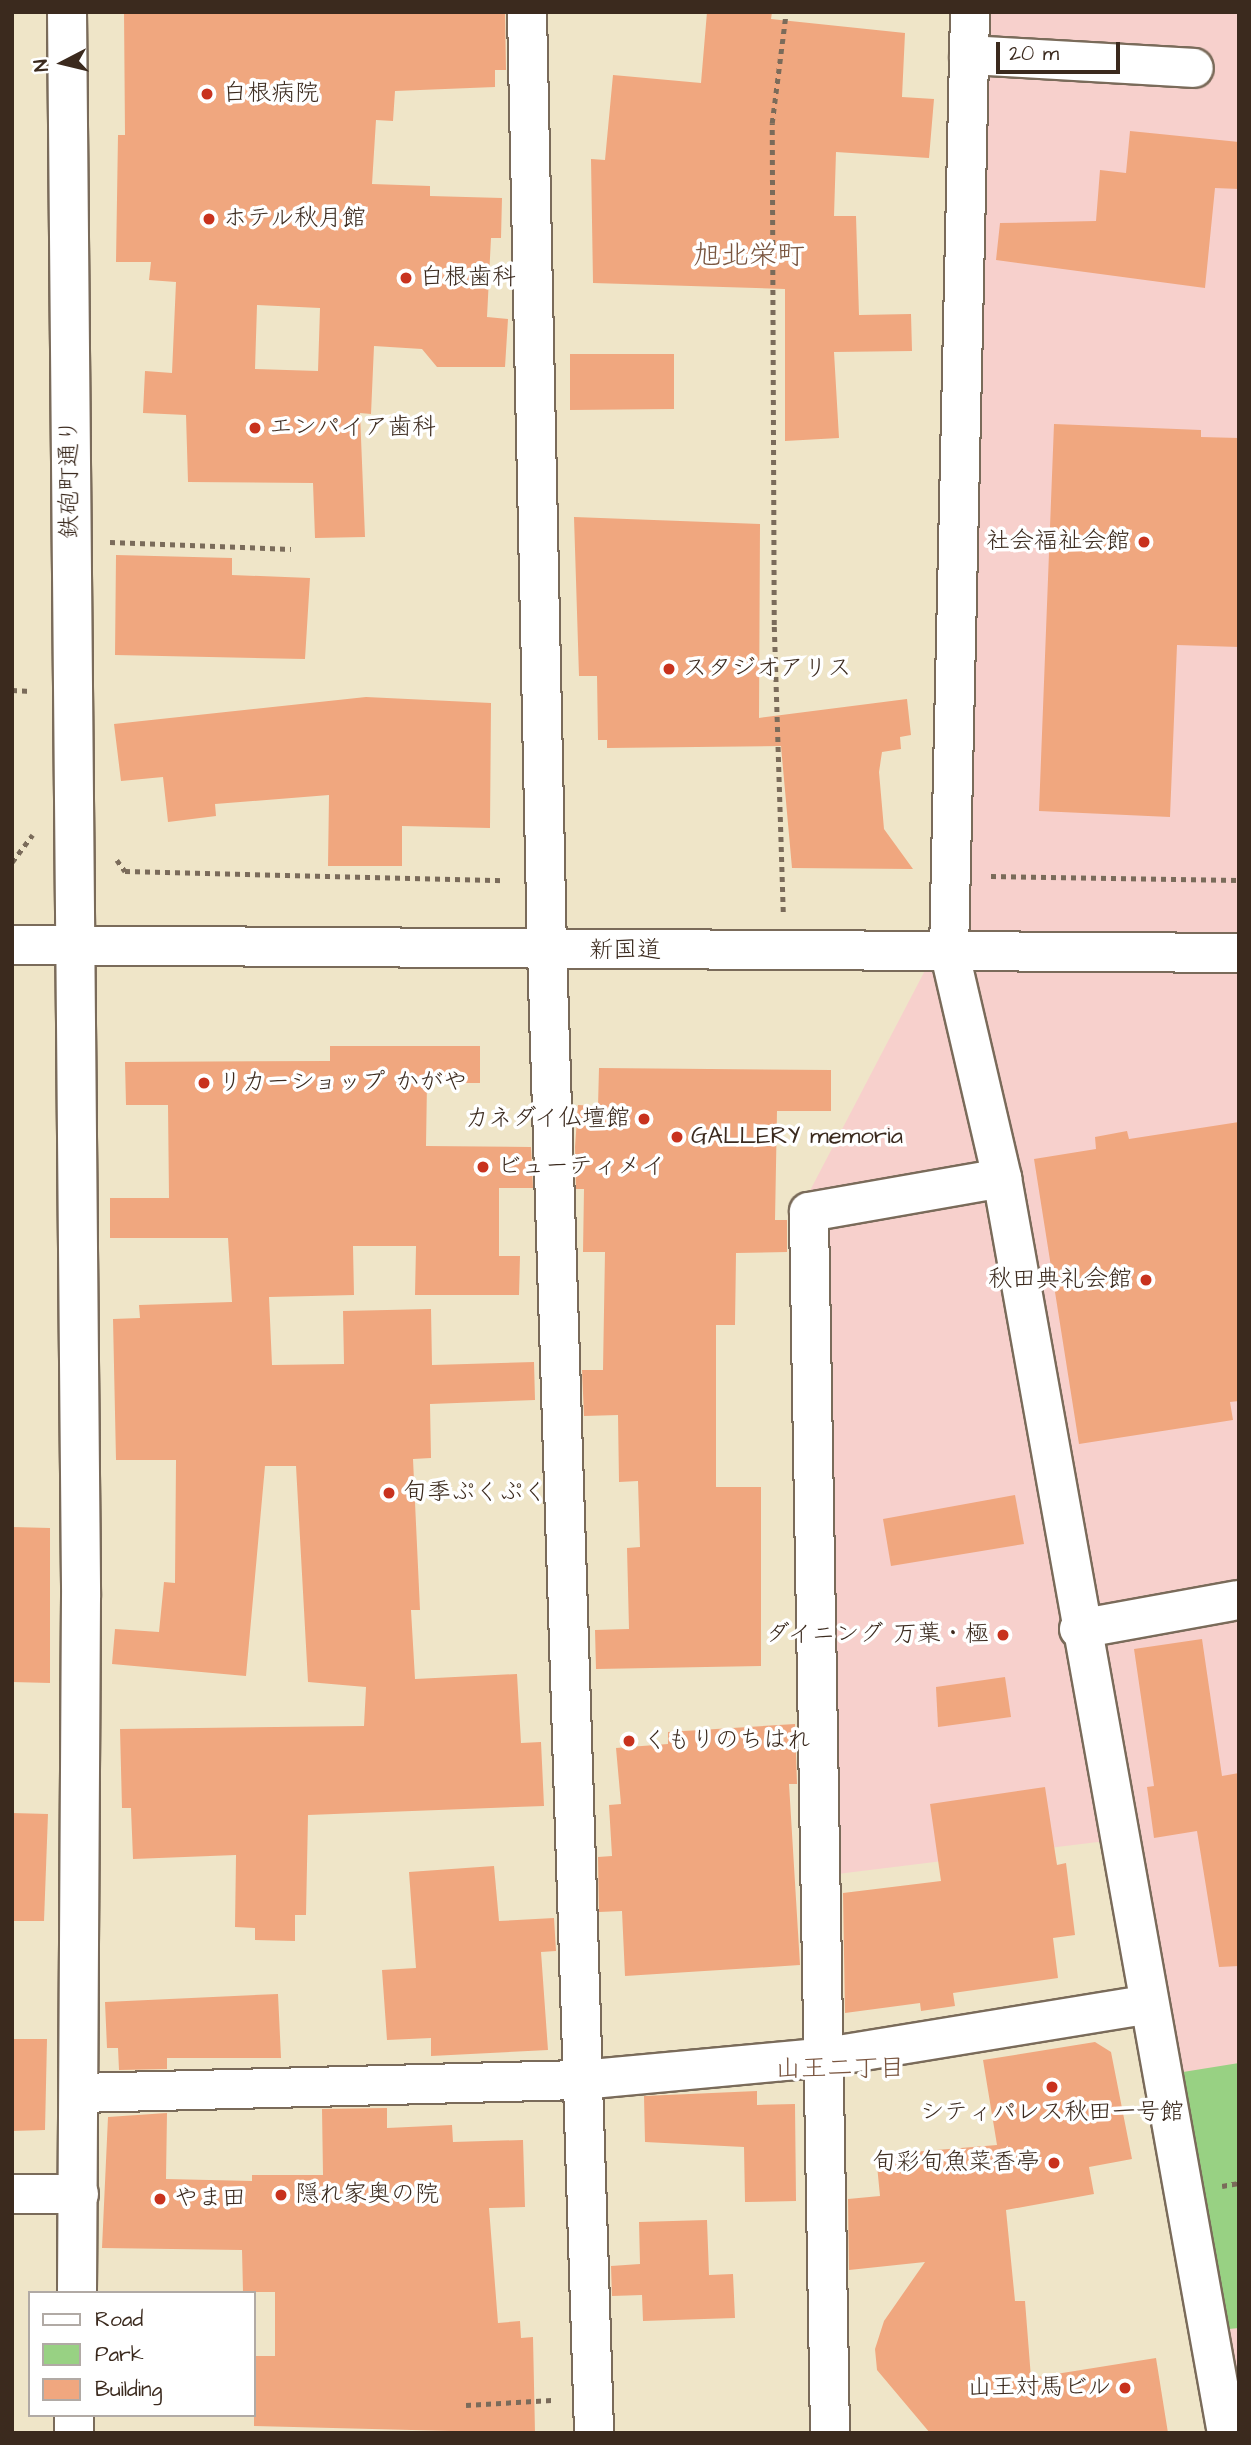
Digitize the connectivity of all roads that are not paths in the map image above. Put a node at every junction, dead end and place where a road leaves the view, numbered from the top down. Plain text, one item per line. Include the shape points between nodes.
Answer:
1 (67, 12) edge
2 (527, 12) edge
3 (970, 12) edge
4 (969, 55) junction
5 (1194, 68) dead end
6 (12, 945) edge
7 (72, 945) junction
8 (547, 950) junction
9 (948, 950) junction
10 (1239, 953) edge
11 (1002, 1178) junction
12 (1239, 1600) edge
13 (1079, 1629) junction
14 (1149, 2004) junction
15 (827, 2057) junction
16 (581, 2080) junction
17 (80, 2093) junction
18 (12, 2194) edge
19 (79, 2194) junction
20 (77, 2291) edge
21 (1226, 2346) edge
22 (594, 2415) edge
23 (830, 2433) edge
24 (1227, 2433) edge

1 - 7 street, 鉄砲町通り
2 - 8 street
3 - 4 street
4 - 5 street
4 - 9 street
6 - 7 street, 新国道
7 - 8 street, 新国道
7 - 17 street, 鉄砲町通り
8 - 9 street, 新国道
8 - 16 street
9 - 10 street, 新国道
9 - 11 street
11 - 13 street
11 - 15 street via 808,1212
12 - 13 street
13 - 14 street
14 - 15 street
14 - 21 street
15 - 16 street
15 - 23 street
16 - 17 street
16 - 22 street
17 - 19 street, 鉄砲町通り
18 - 19 street
19 - 20 street, 鉄砲町通り
21 - 24 street

